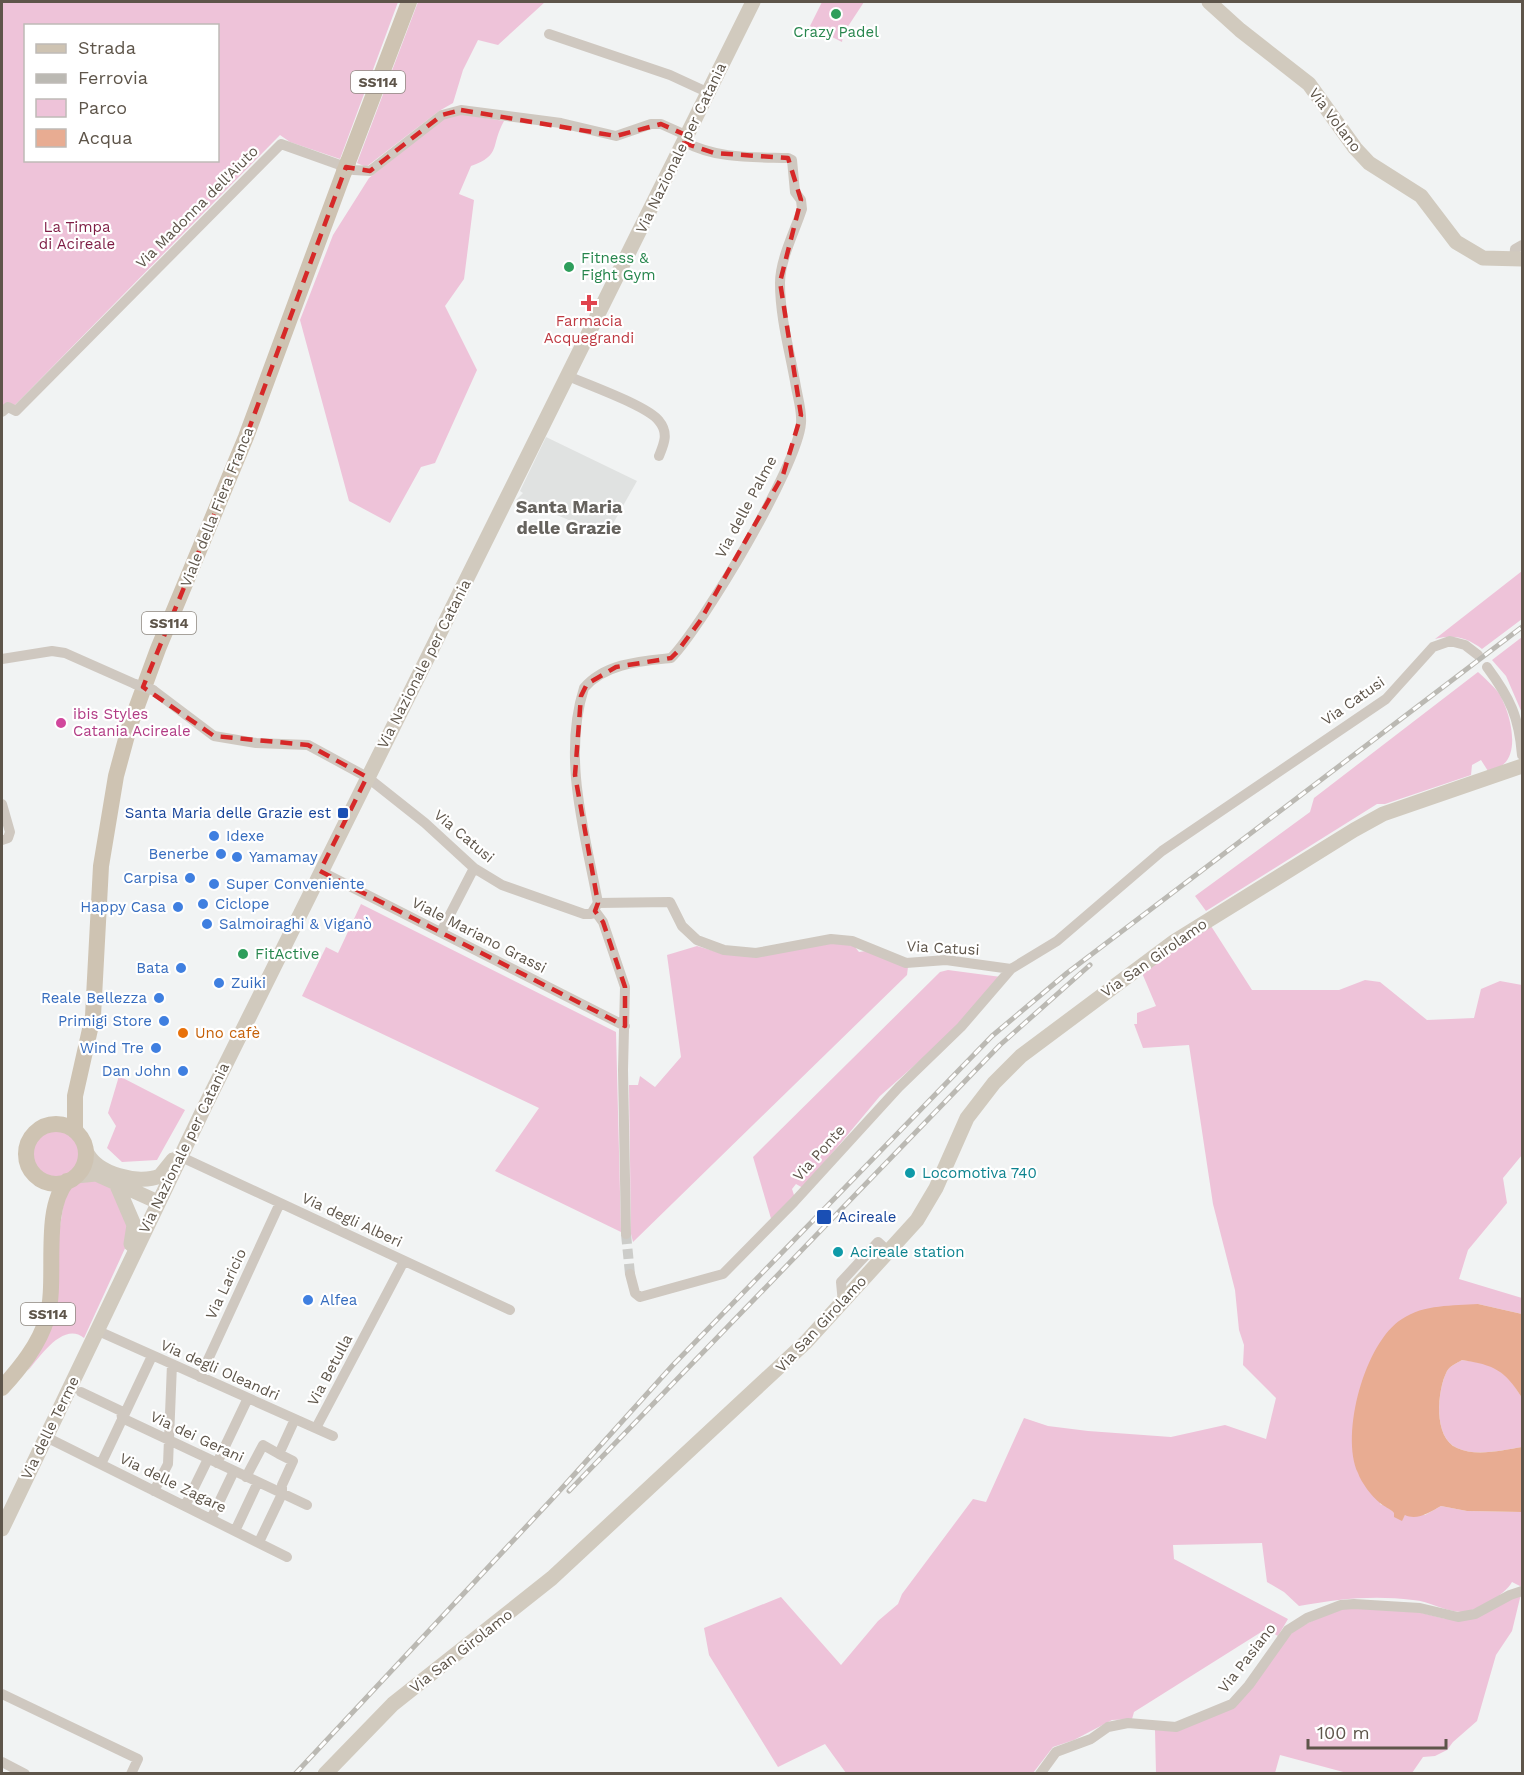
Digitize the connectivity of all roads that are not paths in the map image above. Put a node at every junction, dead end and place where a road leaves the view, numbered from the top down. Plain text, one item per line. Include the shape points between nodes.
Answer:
1 (408, 2) edge
2 (753, 2) edge
3 (1209, 2) edge
4 (549, 34) dead end
5 (709, 93) junction
6 (686, 139) junction
7 (1522, 245) edge
8 (1519, 260) edge
9 (568, 376) junction
10 (2, 409) edge
11 (659, 456) dead end
12 (1478, 655) dead end
13 (2, 659) edge
14 (1487, 667) dead end
15 (1522, 755) edge
16 (1522, 766) edge
17 (367, 777) junction
18 (2, 804) edge
19 (2, 840) edge
20 (474, 868) junction
21 (320, 871) junction
22 (596, 907) junction
23 (441, 932) junction
24 (1011, 969) junction
25 (625, 1026) junction
26 (75, 1096) junction
27 (53, 1124) junction
28 (75, 1131) junction
29 (86, 1151) junction
30 (179, 1157) junction
31 (72, 1179) junction
32 (42, 1180) junction
33 (121, 1180) junction
34 (158, 1202) junction
35 (280, 1203) junction
36 (54, 1226) junction
37 (626, 1234) tunnel mouth
38 (883, 1247) junction
39 (404, 1261) junction
40 (630, 1274) tunnel mouth
41 (843, 1303) junction
42 (510, 1310) dead end
43 (96, 1328) junction
44 (152, 1356) junction
45 (172, 1364) junction
46 (200, 1377) junction
47 (2, 1388) edge
48 (81, 1392) dead end
49 (248, 1398) junction
50 (122, 1418) junction
51 (295, 1419) junction
52 (316, 1428) junction
53 (333, 1436) dead end
54 (46, 1437) junction
55 (169, 1440) junction
56 (279, 1454) junction
57 (212, 1461) junction
58 (101, 1464) junction
59 (234, 1471) junction
60 (246, 1477) junction
61 (258, 1482) junction
62 (154, 1491) junction
63 (282, 1494) junction
64 (307, 1505) dead end
65 (185, 1506) junction
66 (211, 1519) junction
67 (2, 1529) edge
68 (235, 1531) junction
69 (259, 1542) junction
70 (287, 1557) dead end
71 (1522, 1591) edge
72 (2, 1694) edge
73 (2, 1762) edge
74 (25, 1773) edge
75 (131, 1773) edge
76 (325, 1773) edge
77 (1040, 1773) edge

1 - 26 main road, Viale della Fiera Franca / SS114 via 246,437 129,728 101,866 93,1016
2 - 5 street, Via Nazionale per Catania
3 - 8 street, Via Volano via 1309,84 1355,148 1369,162 1421,196 1456,242 1483,258
4 - 5 street via 670,75
5 - 6 street, Via Nazionale per Catania
6 - 9 street, Via Nazionale per Catania
6 - 10 street, Via Madonna dell'Aiuto via 661,124 616,136 561,123 461,110 442,115 370,171 354,170 281,144 16,411
6 - 22 street, Via delle Palme via 731,156 792,160 795,192 802,209 780,282 784,333 801,425 783,475 758,522 700,621 677,652 671,658 637,660 616,667 584,688 575,733 575,775
7 - 8 street via 1515,249
9 - 11 street via 642,409 659,421 665,435
9 - 17 street, Via Nazionale per Catania
12 - 24 street, Via Catusi via 1465,645 1450,641 1433,647 1386,699 1162,851 1057,942
13 - 17 street, Via Catusi, bridge via 52,651 65,653 153,690 214,736 256,743 309,745
14 - 15 street via 1515,710
16 - 38 street, Via San Girolamo via 1383,814 1175,941 1090,1002 1021,1056 981,1098 959,1132 927,1205
17 - 20 street, Via Catusi
17 - 21 street, Via Nazionale per Catania
18 - 19 street via 10,832
20 - 22 street, Via Catusi via 502,885 584,914
20 - 23 street
21 - 23 street, Viale Mariano Grassi
21 - 30 street, Via Nazionale per Catania
22 - 24 street, Via Catusi via 670,903 682,926 697,940 724,950 756,952 831,939 852,941 906,963 946,960
22 - 25 street via 625,987
23 - 25 street, Viale Mariano Grassi
24 - 40 street, Via Ponte via 962,1027 723,1274 640,1297
25 - 37 street
26 - 27 main road
26 - 28 main road
27 - 28 main road
27 - 32 main road via 37,1130 27,1143 26,1160
28 - 29 main road
29 - 31 main road via 82,1169
29 - 33 street via 96,1167
30 - 33 street via 155,1178
30 - 34 street, Via Nazionale per Catania
30 - 35 street, Via degli Alberi
31 - 32 main road via 50,1183
31 - 33 street via 96,1174
31 - 36 main road via 57,1199
32 - 36 main road via 50,1198
33 - 34 street via 152,1193
33 - 43 street via 135,1230
34 - 43 street, Via Nazionale per Catania
35 - 39 street, Via degli Alberi
35 - 46 street, Via Laricio
36 - 47 main road, SS114 via 52,1293 47,1318 32,1349
38 - 41 street, Via San Girolamo
38 - 41 street via 841,1282
39 - 42 street, Via degli Alberi
39 - 52 street, Via Betulla
41 - 76 street, Via San Girolamo via 775,1374 552,1578 393,1704
43 - 44 street, Via degli Oleandri
43 - 54 street, Via delle Terme
44 - 45 street, Via degli Oleandri
44 - 50 street
45 - 46 street, Via degli Oleandri
45 - 55 street
46 - 49 street, Via degli Oleandri
48 - 50 street, Via dei Gerani via 122,1412
49 - 51 street, Via degli Oleandri
49 - 57 street
50 - 55 street, Via dei Gerani
50 - 58 street
51 - 52 street, Via degli Oleandri
51 - 56 street
52 - 53 street, Via degli Oleandri
54 - 58 street, Via delle Zagare
54 - 67 street, Via delle Terme
55 - 57 street, Via dei Gerani
55 - 62 street via 168,1464
56 - 60 street via 263,1445
56 - 63 street via 293,1461
57 - 59 street, Via dei Gerani
57 - 65 street
58 - 62 street, Via delle Zagare
59 - 60 street, Via dei Gerani
59 - 66 street
60 - 61 street, Via dei Gerani
61 - 63 street, Via dei Gerani
61 - 68 street
62 - 65 street, Via delle Zagare
63 - 64 street, Via dei Gerani
63 - 69 street
65 - 66 street, Via delle Zagare
66 - 68 street, Via delle Zagare
68 - 69 street, Via delle Zagare
69 - 70 street, Via delle Zagare
71 - 77 street, Via Pasiano via 1475,1614 1458,1617 1420,1608 1341,1605 1288,1630 1232,1704 1176,1727 1128,1723 1108,1727 1056,1752
72 - 75 street via 138,1759
73 - 74 street

